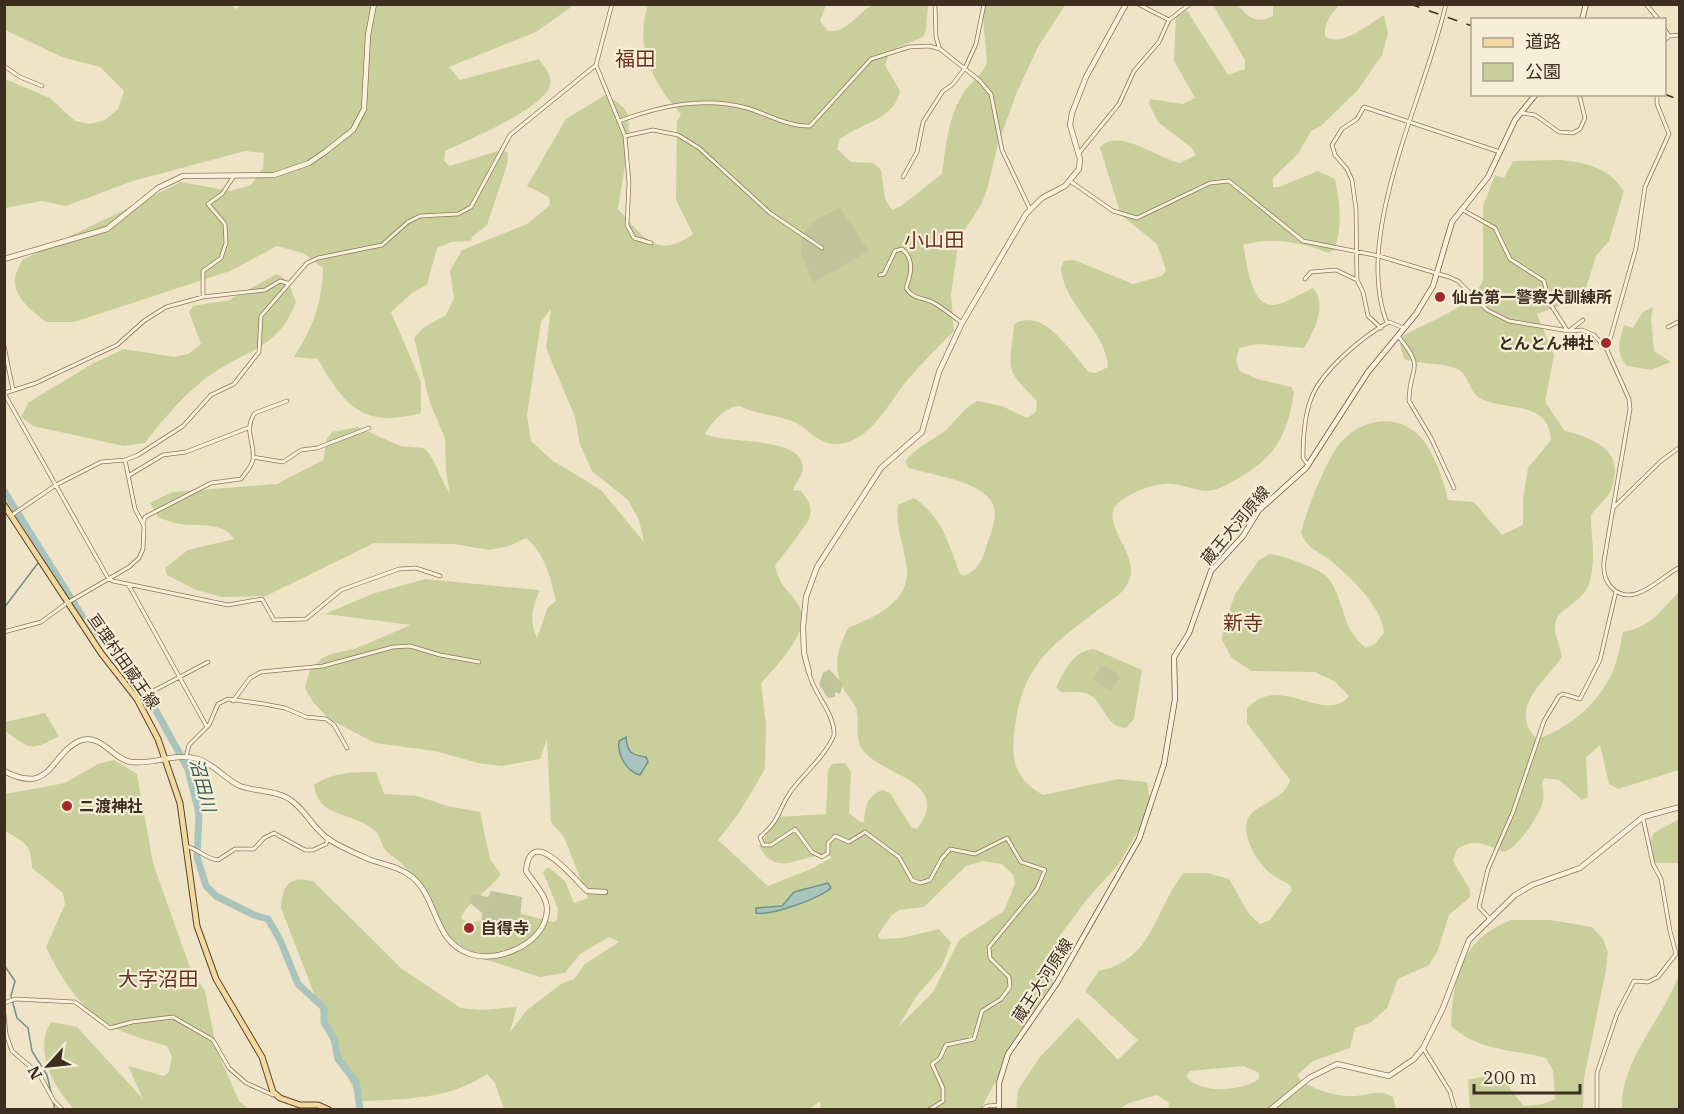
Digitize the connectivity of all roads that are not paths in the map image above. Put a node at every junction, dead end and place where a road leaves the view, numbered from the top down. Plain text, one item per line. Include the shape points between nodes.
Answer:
1 (374, 4) edge
2 (612, 4) edge
3 (935, 4) edge
4 (984, 4) edge
5 (1126, 4) edge
6 (1138, 4) edge
7 (1190, 4) edge
8 (1446, 4) edge
9 (1646, 4) edge
10 (1657, 18) edge
11 (1168, 20) junction
12 (1666, 30) edge
13 (1680, 35) edge
14 (1669, 36) junction
15 (1666, 40) edge
16 (940, 48) junction
17 (596, 65) junction
18 (4, 66) edge
19 (965, 68) junction
20 (42, 86) dead end
21 (1534, 96) edge
22 (1579, 96) edge
23 (1657, 96) edge
24 (1520, 113) junction
25 (619, 121) junction
26 (1410, 123) junction
27 (625, 136) junction
28 (1500, 152) junction
29 (1077, 154) junction
30 (234, 176) junction
31 (903, 177) dead end
32 (1070, 180) junction
33 (1030, 209) junction
34 (1461, 209) junction
35 (651, 243) dead end
36 (822, 248) dead end
37 (1357, 251) junction
38 (1379, 256) junction
39 (4, 259) edge
40 (880, 275) dead end
41 (1437, 275) junction
42 (1305, 279) dead end
43 (1357, 280) junction
44 (287, 283) junction
45 (203, 297) junction
46 (1583, 320) dead end
47 (1680, 321) edge
48 (963, 323) junction
49 (1389, 323) junction
50 (1668, 327) dead end
51 (1381, 328) junction
52 (1405, 328) junction
53 (1569, 331) junction
54 (1398, 336) junction
55 (4, 346) edge
56 (1607, 350) junction
57 (13, 390) junction
58 (5, 393) edge
59 (287, 401) dead end
60 (248, 428) junction
61 (369, 428) dead end
62 (1680, 447) edge
63 (253, 457) junction
64 (125, 460) junction
65 (1308, 465) junction
66 (128, 476) junction
67 (56, 485) junction
68 (1454, 488) dead end
69 (4, 505) edge
70 (1612, 508) junction
71 (8, 513) edge
72 (142, 524) junction
73 (1680, 567) edge
74 (440, 576) dead end
75 (108, 578) junction
76 (128, 584) junction
77 (1616, 591) junction
78 (67, 603) junction
79 (4, 632) edge
80 (208, 662) dead end
81 (479, 662) dead end
82 (809, 672) joint
83 (180, 677) junction
84 (137, 699) junction
85 (233, 700) junction
86 (207, 727) junction
87 (346, 748) dead end
88 (186, 757) junction
89 (166, 760) junction
90 (4, 771) edge
91 (1680, 807) edge
92 (1643, 817) junction
93 (328, 839) junction
94 (186, 846) junction
95 (605, 892) dead end
96 (1490, 920) junction
97 (4, 1003) edge
98 (4, 1014) edge
99 (1423, 1048) junction
100 (275, 1095) junction
101 (999, 1107) edge
102 (63, 1110) edge
103 (329, 1110) edge
104 (929, 1110) edge
105 (982, 1110) edge
106 (1270, 1110) edge
107 (1455, 1110) edge
108 (1597, 1110) edge

1 - 30 street via 368,35 366,95 362,115 353,130 309,163 290,171
2 - 17 street
3 - 16 street
4 - 19 street via 976,44
5 - 29 street via 1086,76 1072,113 1070,125
6 - 11 street
7 - 11 street
8 - 26 street
9 - 10 street
11 - 29 street via 1164,36 1134,71 1119,104
12 - 14 street
13 - 14 street
14 - 15 street
16 - 19 street
16 - 25 street via 909,47 871,59 810,126 724,105 666,105
17 - 25 street
17 - 44 street via 510,135 475,202 464,212 420,216 382,245 307,263
18 - 20 street
19 - 31 street via 943,91 923,122 917,152
19 - 33 street via 991,94 1002,150
21 - 24 street, 蔵王大河原線
22 - 24 street via 1584,118 1580,129 1573,133 1559,132 1536,115
23 - 56 street via 1669,134 1645,187 1636,248
24 - 28 street, 蔵王大河原線
25 - 27 street
26 - 28 street
26 - 37 street via 1364,107 1334,141 1333,150 1353,180
26 - 38 street via 1381,219
27 - 35 street via 627,225 634,238
27 - 36 street via 653,130 678,135 699,148 770,213
28 - 34 street, 蔵王大河原線 via 1488,177
29 - 32 street via 1080,165
30 - 39 street via 177,178 158,188 107,229
30 - 45 street via 222,194 208,204 225,224 226,243 221,258 203,271
32 - 33 street
32 - 37 street via 1113,211 1137,218 1210,183 1229,182 1297,238
33 - 48 street
34 - 41 street, 蔵王大河原線 via 1449,228
34 - 53 street via 1495,228 1510,259 1544,281 1549,302
37 - 38 street
37 - 43 street
38 - 41 street
38 - 49 street via 1379,304
40 - 48 street via 896,251 902,249 911,266 906,288 909,292 915,298 932,301
41 - 52 street, 蔵王大河原線 via 1426,300
41 - 53 street via 1458,281 1487,310 1500,317
42 - 43 street via 1311,272 1336,270
43 - 51 street via 1368,316
44 - 45 street via 280,281 265,290
44 - 64 street via 261,316 259,352 234,384 211,395 176,431
45 - 57 street via 166,307 117,345
46 - 53 street
47 - 50 street
48 - 82 street via 939,372 922,432 881,468 817,567 806,597 803,627
49 - 51 street
49 - 52 street
51 - 65 street via 1349,350 1312,395 1303,442 1303,458
52 - 54 street, 蔵王大河原線
53 - 56 street via 1582,330 1594,335
54 - 65 street, 蔵王大河原線 via 1354,391
54 - 68 street via 1416,365 1409,401
55 - 57 street
56 - 70 street via 1630,409
57 - 58 street
58 - 67 street
59 - 60 street via 255,413
60 - 63 street
60 - 66 street via 186,452 163,455
61 - 63 street via 317,448 301,450 283,462
62 - 70 street
63 - 72 street via 241,479 211,483 146,516
64 - 66 street
64 - 67 street via 101,462
65 - 101 street, 蔵王大河原線 via 1259,510 1243,536 1211,571 1189,633 1174,657 1175,699 1169,737 1142,832 1075,954 1008,1054 999,1083
66 - 72 street
67 - 71 street
67 - 75 street
69 - 71 main road, 亘理村田蔵王線
70 - 77 street via 1604,566 1605,578
71 - 78 main road, 亘理村田蔵王線
72 - 75 street via 140,558
73 - 77 street via 1638,593
74 - 76 street via 416,568 390,572 341,590 315,614 300,620 274,620 262,599 228,605
75 - 76 street
75 - 78 street
76 - 83 street
77 - 96 street via 1600,660 1580,699 1558,696 1544,721 1513,812 1488,869 1479,907
78 - 79 street via 41,622
78 - 84 main road, 亘理村田蔵王線
80 - 83 street
81 - 85 street via 410,646 393,647 323,666 261,672 250,678
82 - 104 street via 826,705 834,735 792,789 776,824 760,837 763,845 771,845 795,829 812,852 822,857 835,836 849,842 865,832 899,856 912,880 920,883 930,880 950,849 975,854 1007,838 1021,862 1046,870 1037,889 989,947 990,958 1009,977 1010,987 1001,999 982,1011 974,1039 946,1045 932,1064 945,1094 943,1101
83 - 84 street
83 - 86 street
84 - 89 main road, 亘理村田蔵王線
85 - 86 street via 218,704
85 - 87 street via 326,719
86 - 88 street via 189,745
88 - 89 street
88 - 93 street via 200,760 240,786 291,799
89 - 90 street via 128,761 94,739 86,739 73,745 52,769 34,778
89 - 94 main road, 亘理村田蔵王線 via 180,803
91 - 92 street
92 - 96 street via 1580,868 1525,888
92 - 108 street via 1676,954 1658,977 1635,981 1623,1001 1597,1073
93 - 94 street via 313,850 305,850 274,833 254,849 235,849 218,860
93 - 95 street via 410,875 425,892 446,936 468,954 505,953 535,936 544,924 548,906 545,897 526,871 534,854 547,854 560,861 587,891
94 - 100 main road, 亘理村田蔵王線 via 197,926 206,954 216,979 262,1057
96 - 99 street via 1464,948 1443,1008
97 - 100 street via 15,999 75,1002 110,1028 173,1017 213,1040 229,1068 246,1083
98 - 102 street via 12,1051 39,1074
99 - 106 street via 1389,1076 1337,1064 1309,1078
99 - 107 street via 1450,1092
100 - 103 main road
101 - 105 street via 987,1106

